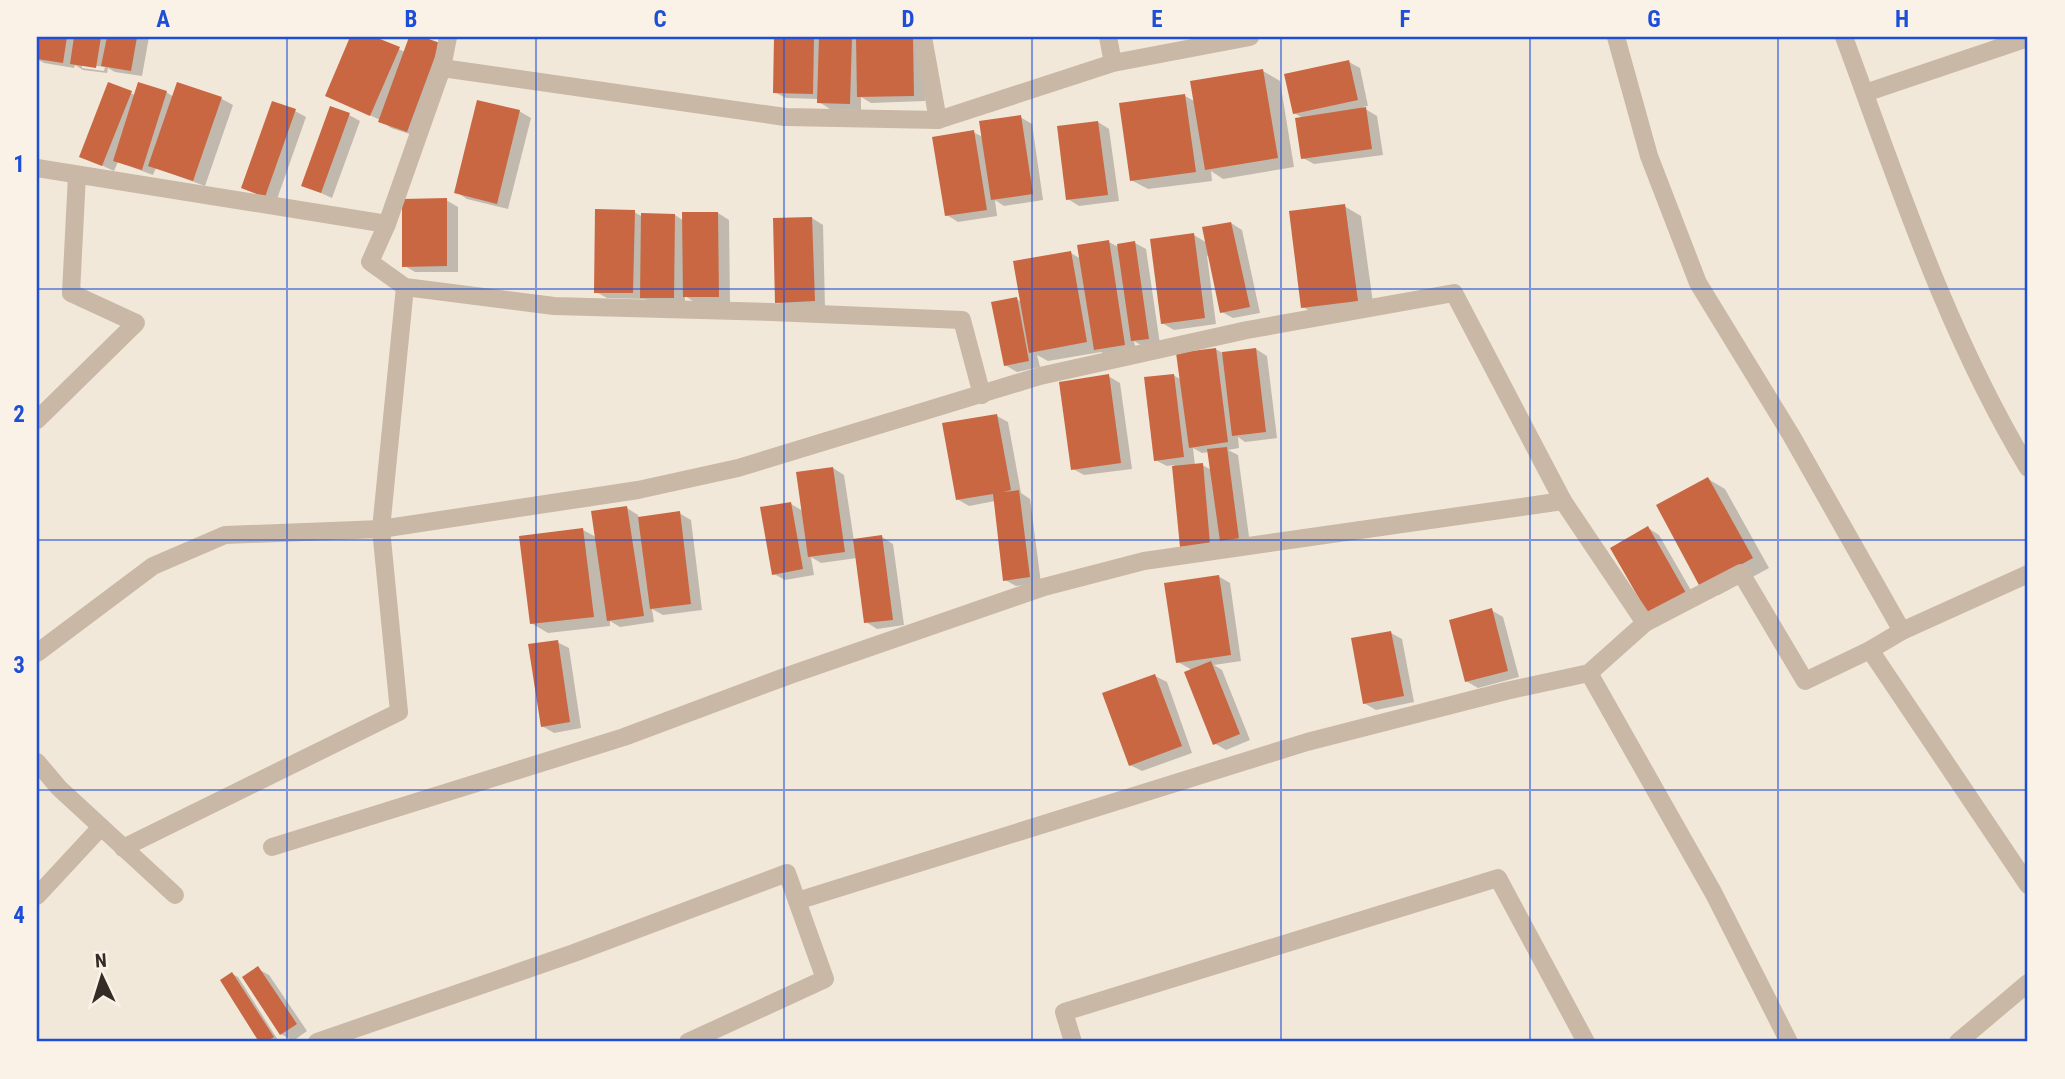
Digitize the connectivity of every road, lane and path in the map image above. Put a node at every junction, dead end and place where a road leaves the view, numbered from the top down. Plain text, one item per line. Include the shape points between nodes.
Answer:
1 (448, 37) edge
2 (923, 37) edge
3 (1108, 37) edge
4 (1250, 37) edge
5 (1616, 37) edge
6 (1844, 37) edge
7 (2021, 39) edge
8 (1113, 63) junction
9 (442, 68) junction
10 (1865, 93) junction
11 (939, 120) junction
12 (37, 168) edge
13 (77, 175) junction
14 (387, 224) junction
15 (405, 287) junction
16 (982, 395) junction
17 (37, 420) edge
18 (2028, 468) edge
19 (1563, 501) junction
20 (381, 529) junction
21 (2028, 574) edge
22 (1646, 623) junction
23 (1902, 631) junction
24 (1870, 650) junction
25 (37, 653) edge
26 (1589, 673) junction
27 (37, 762) edge
28 (101, 827) junction
29 (272, 847) dead end
30 (123, 848) junction
31 (2028, 885) edge
32 (175, 895) dead end
33 (37, 897) edge
34 (797, 901) junction
35 (2028, 983) edge
36 (317, 1042) edge
37 (688, 1042) edge
38 (1073, 1042) edge
39 (1586, 1042) edge
40 (1789, 1042) edge
41 (1958, 1042) edge

1 - 9 street
2 - 11 street
3 - 8 street
4 - 8 street
5 - 23 street via 1649,156 1698,283
6 - 10 street
7 - 10 street
8 - 11 street
9 - 11 street via 785,117
9 - 14 street
10 - 18 street via 1926,257 1997,417
12 - 13 street
13 - 14 street
13 - 17 street via 71,293 136,323
14 - 15 street via 370,262
15 - 16 street via 554,306 962,320
15 - 20 street
16 - 19 street via 1040,376 1247,330 1454,293
16 - 20 street via 738,468 638,490
19 - 22 street
19 - 29 street via 1143,561 1044,587 624,737
20 - 25 street via 225,535 153,566
20 - 30 street via 399,712
21 - 23 street
22 - 24 street via 1741,573 1805,681
22 - 26 street
23 - 24 street
24 - 31 street
26 - 34 street via 1307,742
26 - 40 street via 1714,894
27 - 28 street
28 - 30 street
28 - 33 street
30 - 32 street
34 - 36 street via 787,873 575,953
34 - 37 street via 825,979
35 - 41 street
38 - 39 street via 1064,1012 1498,878

